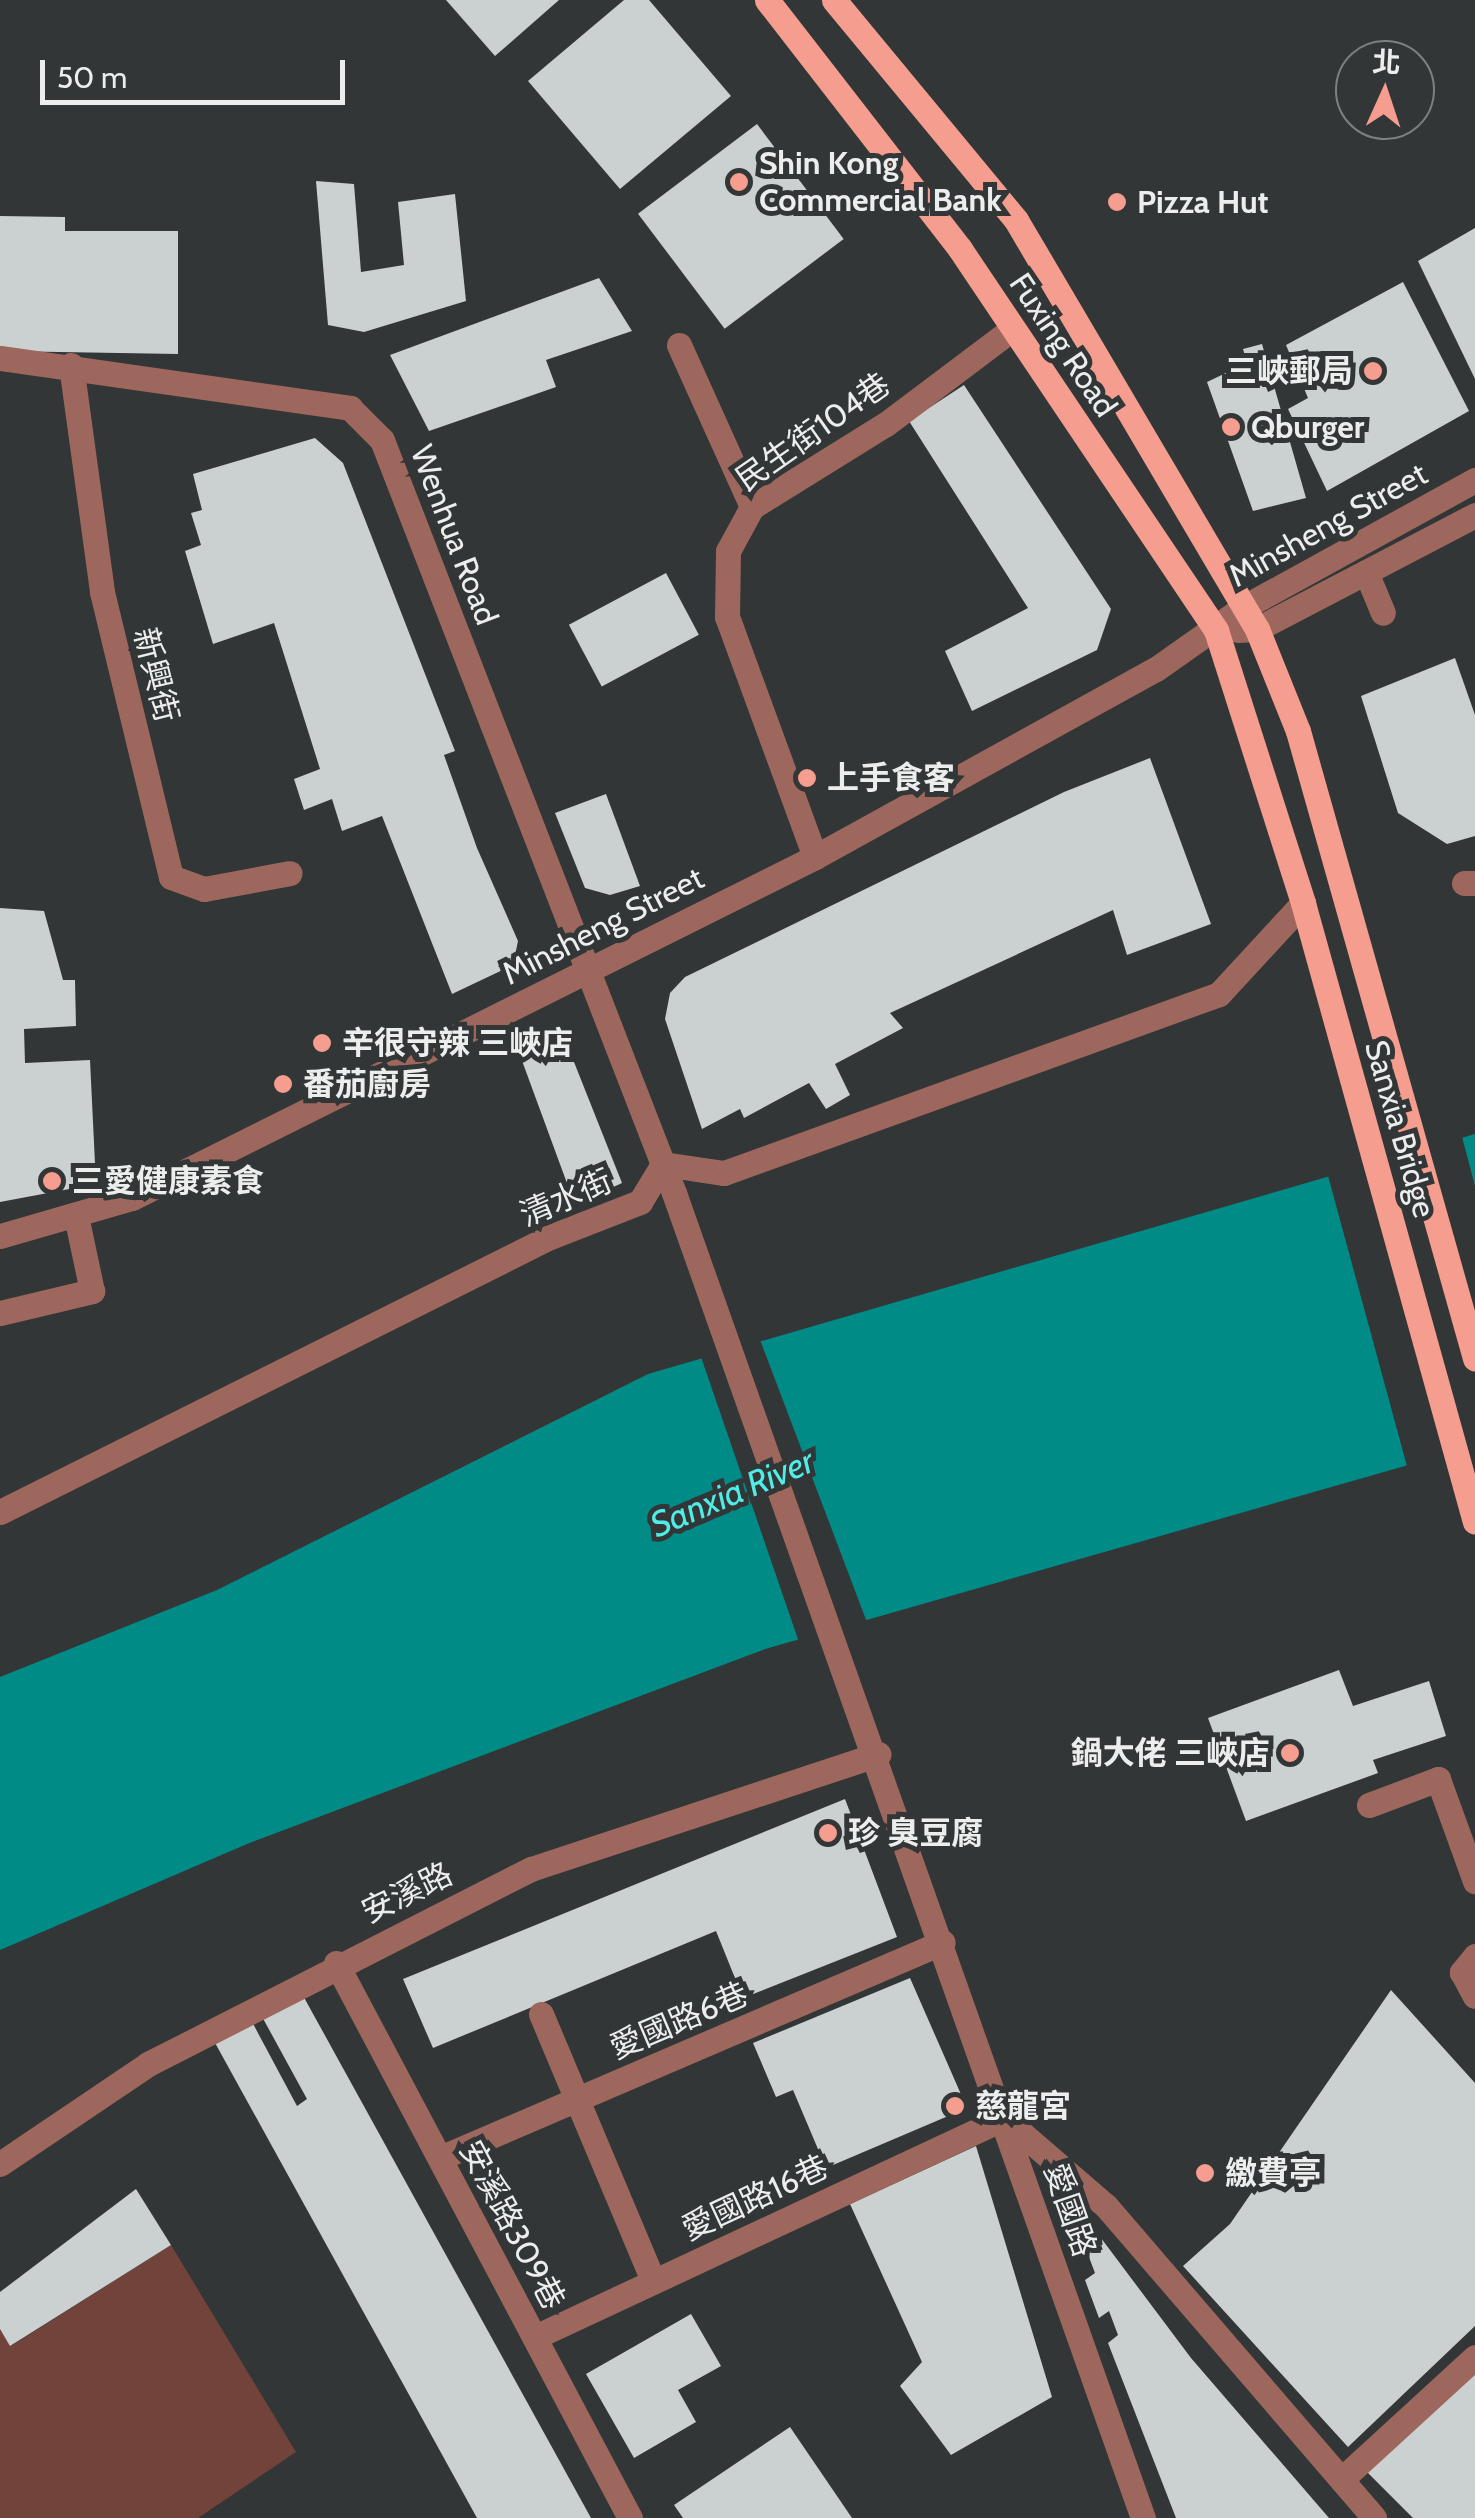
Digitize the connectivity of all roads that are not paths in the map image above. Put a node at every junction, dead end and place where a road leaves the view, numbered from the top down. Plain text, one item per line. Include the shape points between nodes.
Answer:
1 (767, 0) edge
2 (834, 0) edge
3 (1012, 328) junction
4 (679, 345) dead end
5 (0, 358) edge
6 (71, 365) junction
7 (1475, 480) edge
8 (752, 506) junction
9 (1475, 515) edge
10 (1366, 572) junction
11 (1383, 614) dead end
12 (1251, 618) junction
13 (1216, 630) junction
14 (1298, 731) joint
15 (1255, 756) joint
16 (816, 857) junction
17 (290, 873) dead end
18 (1303, 902) junction
19 (588, 969) junction
20 (663, 1164) junction
21 (674, 1193) joint
22 (76, 1216) junction
23 (0, 1236) edge
24 (0, 1313) edge
25 (1475, 1358) edge
26 (0, 1512) edge
27 (1475, 1522) edge
28 (878, 1754) junction
29 (1369, 1805) dead end
30 (1475, 1882) edge
31 (943, 1942) junction
32 (1475, 1956) edge
33 (336, 1963) junction
34 (1475, 1996) edge
35 (541, 2014) dead end
36 (577, 2100) junction
37 (1004, 2118) junction
38 (440, 2158) junction
39 (0, 2164) edge
40 (653, 2282) junction
41 (535, 2337) junction
42 (1475, 2357) edge
43 (1343, 2478) junction
44 (630, 2518) edge
45 (1142, 2518) edge
46 (1374, 2518) edge

1 - 3 main road, Fuxing Road via 960,248
2 - 12 main road, Fuxing Road via 1016,220
3 - 8 street, 民生街104巷 via 886,424
3 - 13 main road, Fuxing Road
4 - 8 street
5 - 6 street, Wenhua Road
6 - 17 street, 新興街 via 102,592 172,877 204,889
6 - 19 street, Wenhua Road via 350,408 382,440
7 - 12 street, Minsheng Street
8 - 16 street, 民生街104巷 via 728,552 727,617
9 - 10 street, Minsheng Street
10 - 11 street
10 - 12 street, Minsheng Street
12 - 13 street, Minsheng Street
12 - 14 main road, Fuxing Road
13 - 15 main road, Fuxing Road
13 - 16 street, Minsheng Street
14 - 25 main road, Sanxia Bridge
15 - 18 main road, Sanxia Bridge
16 - 19 street, Minsheng Street
18 - 20 street via 1219,994 724,1173
18 - 27 main road, Sanxia Bridge
19 - 20 street, Wenhua Road
19 - 22 street, Minsheng Street via 240,1147
20 - 21 street, Wenhua Road
20 - 26 street, 清水街 via 640,1202 550,1237
21 - 28 street, 愛國路
22 - 23 street, Minsheng Street
22 - 24 street via 92,1291
28 - 31 street, 愛國路
28 - 33 street, 安溪路 via 531,1869
29 - 30 street via 1438,1779
31 - 36 street, 愛國路6巷
31 - 37 street, 愛國路
32 - 34 street via 1462,1972
33 - 38 street, 安溪路309巷
33 - 39 street, 安溪路 via 148,2064
35 - 36 street
36 - 38 street, 愛國路6巷
36 - 40 street
37 - 40 street, 愛國路16巷
37 - 43 street via 1163,2260
37 - 45 street, 愛國路
38 - 41 street, 安溪路309巷
40 - 41 street, 愛國路16巷
41 - 44 street, 安溪路309巷
42 - 43 street
43 - 46 street

